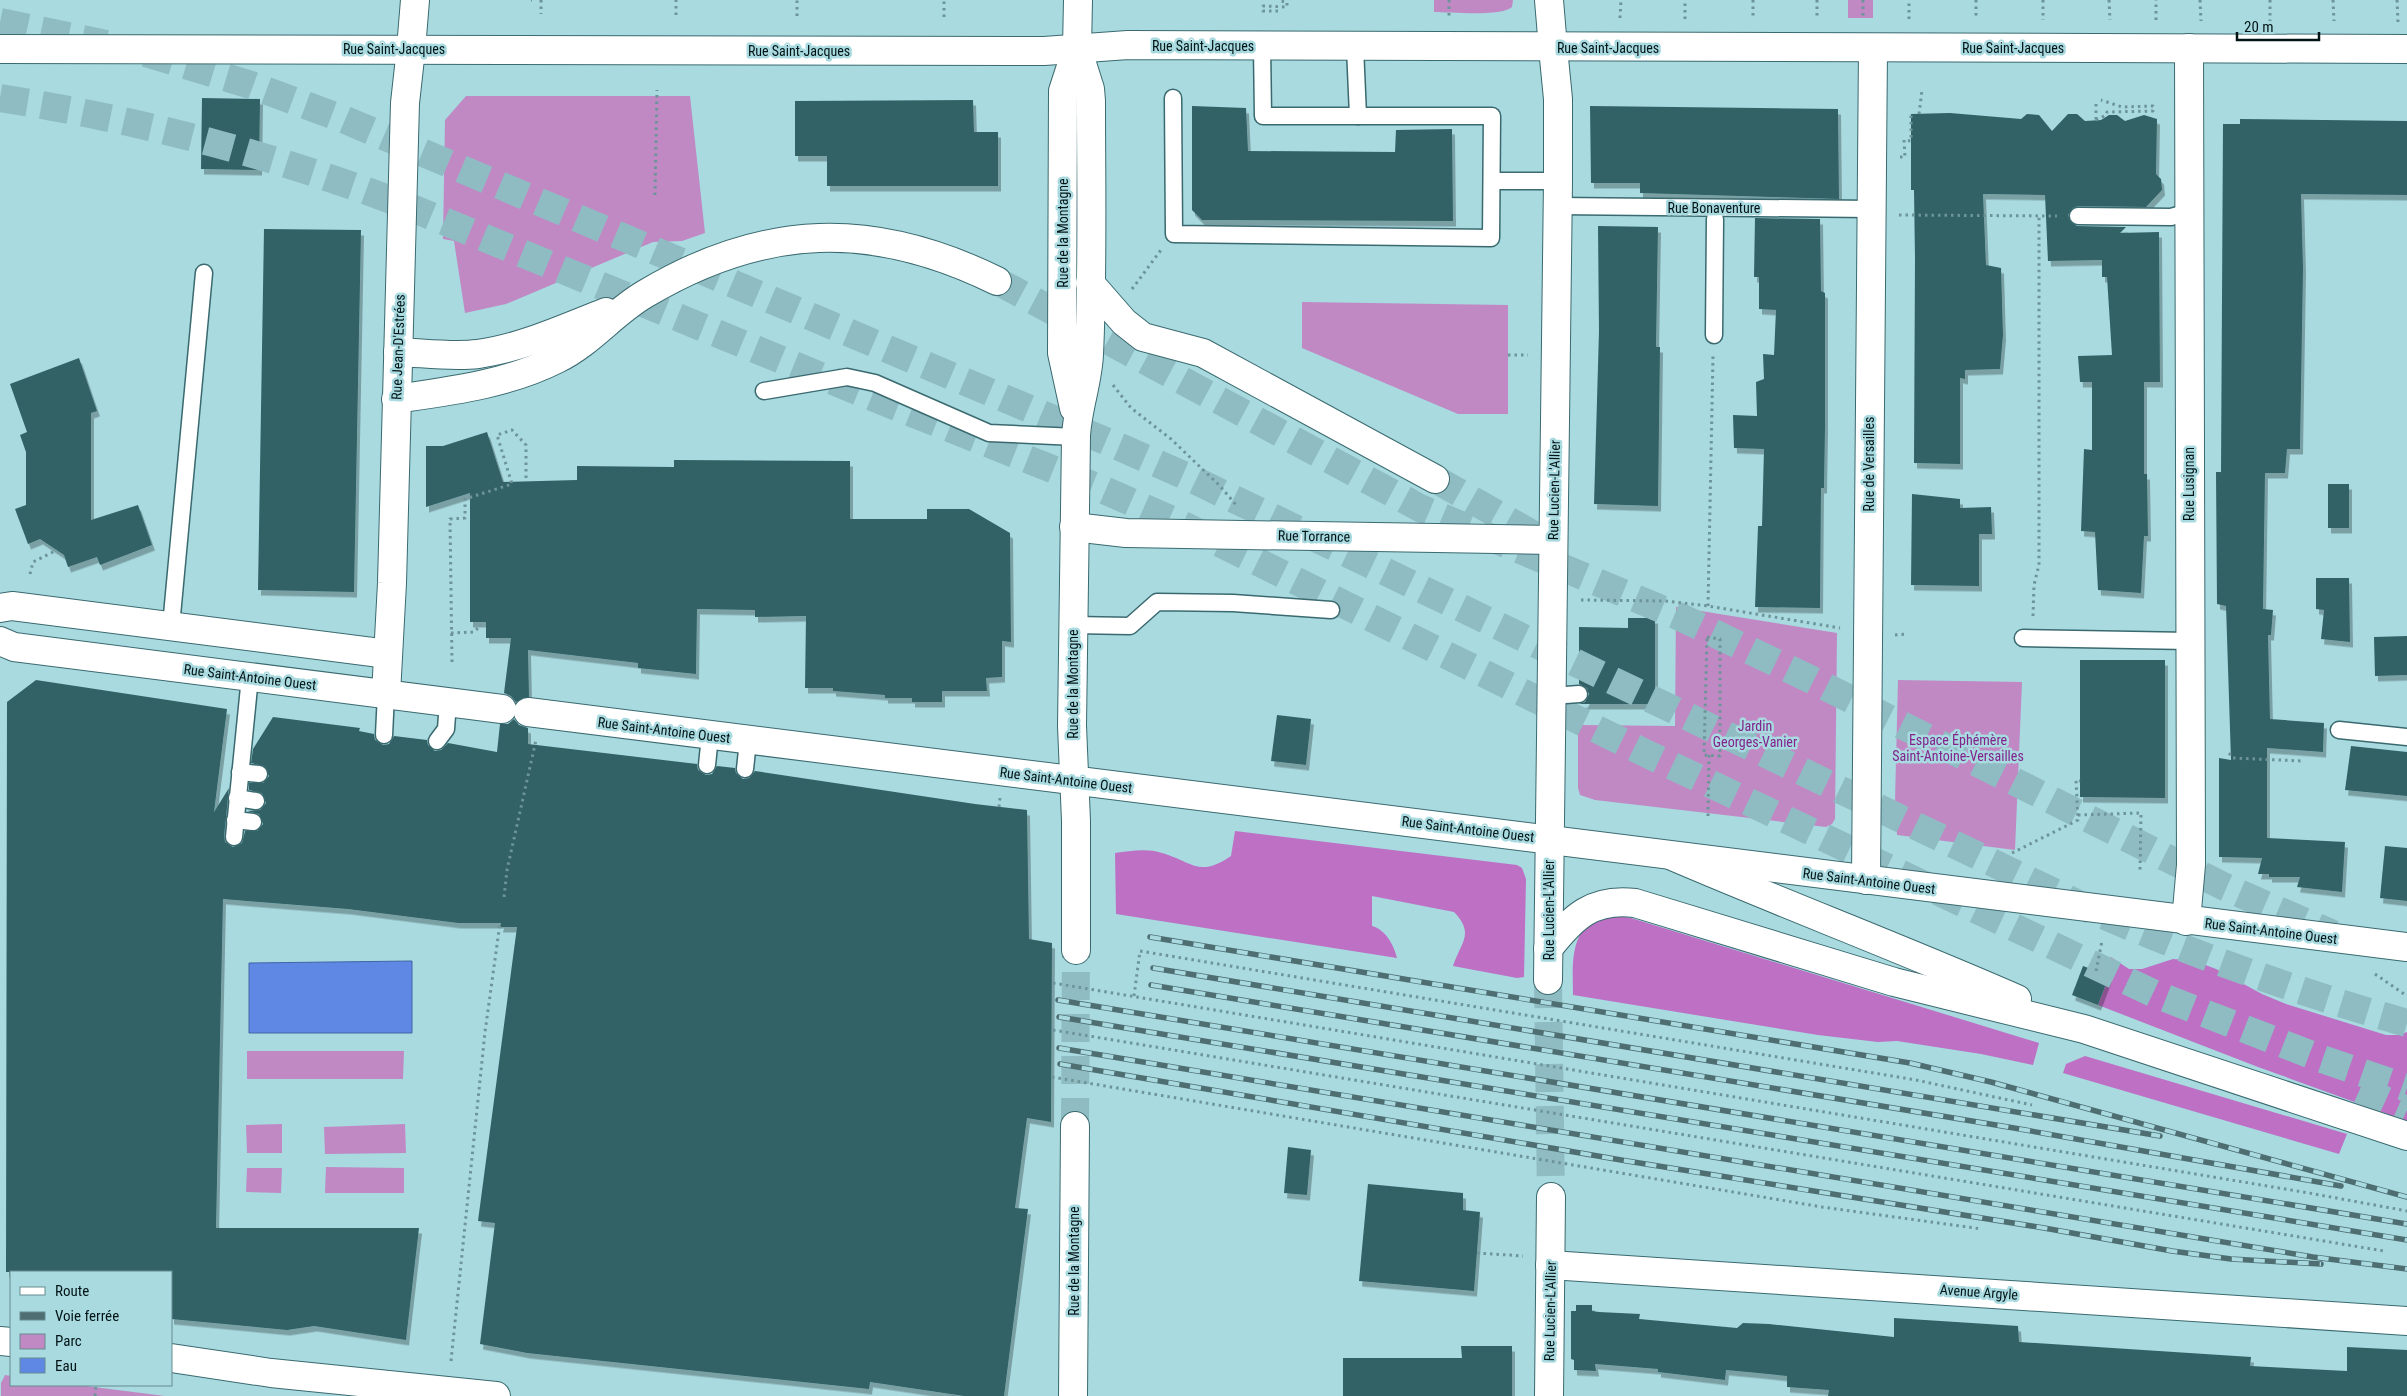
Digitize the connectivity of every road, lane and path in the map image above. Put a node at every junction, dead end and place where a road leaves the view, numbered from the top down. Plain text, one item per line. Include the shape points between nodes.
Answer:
1 (415, 0) edge
2 (541, 0) edge
3 (676, 0) edge
4 (797, 0) edge
5 (944, 0) edge
6 (1078, 0) edge
7 (1279, 0) edge
8 (1449, 0) edge
9 (1549, 0) edge
10 (1621, 0) edge
11 (1685, 0) edge
12 (1752, 0) edge
13 (1817, 0) edge
14 (1863, 0) edge
15 (1909, 0) edge
16 (1976, 0) edge
17 (2043, 0) edge
18 (2109, 0) edge
19 (2156, 0) edge
20 (2200, 0) edge
21 (2270, 0) edge
22 (2334, 0) edge
23 (2397, 0) edge
24 (1278, 9) junction
25 (541, 14) dead end
26 (676, 15) dead end
27 (796, 16) dead end
28 (1277, 16) dead end
29 (944, 17) dead end
30 (1449, 18) dead end
31 (1620, 18) dead end
32 (1685, 18) dead end
33 (1753, 19) dead end
34 (1817, 19) dead end
35 (1863, 19) dead end
36 (1909, 19) dead end
37 (1976, 20) dead end
38 (2043, 20) dead end
39 (2110, 20) dead end
40 (2156, 20) dead end
41 (2202, 21) dead end
42 (2270, 21) dead end
43 (2334, 21) dead end
44 (2398, 22) dead end
45 (1262, 46) junction
46 (1356, 46) junction
47 (1078, 48) junction
48 (1553, 48) junction
49 (1874, 48) junction
50 (2189, 48) junction
51 (0, 49) edge
52 (411, 49) junction
53 (2407, 49) edge
54 (657, 90) dead end
55 (1922, 90) dead end
56 (1173, 98) dead end
57 (2101, 100) dead end
58 (2096, 104) dead end
59 (1912, 113) dead end
60 (1919, 114) dead end
61 (1358, 116) junction
62 (1904, 157) dead end
63 (1492, 181) junction
64 (1558, 193) junction
65 (655, 195) dead end
66 (1871, 209) junction
67 (2189, 212) junction
68 (1899, 215) dead end
69 (2039, 216) junction
70 (2078, 216) joint
71 (1716, 219) dead end
72 (1154, 260) dead end
73 (204, 273) dead end
74 (997, 281) tunnel mouth
75 (1090, 283) junction
76 (1130, 292) dead end
77 (631, 303) junction
78 (1714, 336) dead end
79 (398, 352) junction
80 (1508, 354) dead end
81 (1532, 355) dead end
82 (1713, 357) dead end
83 (1113, 386) dead end
84 (764, 390) dead end
85 (396, 399) junction
86 (1076, 428) junction
87 (1435, 479) tunnel mouth
88 (526, 481) dead end
89 (1242, 512) dead end
90 (1074, 527) junction
91 (1553, 540) junction
92 (57, 550) dead end
93 (30, 574) dead end
94 (1576, 600) dead end
95 (1708, 606) junction
96 (0, 608) edge
97 (1331, 610) dead end
98 (1073, 624) junction
99 (481, 625) dead end
100 (171, 626) junction
101 (1841, 628) dead end
102 (2028, 631) joint
103 (451, 633) junction
104 (1906, 634) dead end
105 (1895, 635) dead end
106 (0, 641) edge
107 (2189, 641) junction
108 (388, 654) junction
109 (452, 662) dead end
110 (250, 677) junction
111 (386, 694) junction
112 (1579, 694) dead end
113 (1552, 696) junction
114 (448, 702) junction
115 (502, 709) dead end
116 (528, 712) dead end
117 (2338, 730) dead end
118 (384, 735) dead end
119 (710, 736) junction
120 (2407, 737) edge
121 (537, 739) dead end
122 (748, 740) junction
123 (438, 741) dead end
124 (2229, 753) dead end
125 (1709, 755) junction
126 (2302, 761) dead end
127 (707, 765) dead end
128 (745, 769) dead end
129 (240, 772) junction
130 (259, 774) dead end
131 (2080, 780) dead end
132 (1075, 781) junction
133 (1000, 796) dead end
134 (238, 798) junction
135 (256, 801) dead end
136 (999, 807) dead end
137 (2078, 815) junction
138 (1708, 816) dead end
139 (253, 822) dead end
140 (1549, 839) junction
141 (2012, 852) dead end
142 (1672, 856) junction
143 (2140, 870) dead end
144 (1866, 880) junction
145 (504, 897) dead end
146 (2186, 920) junction
147 (500, 923) dead end
148 (2102, 941) dead end
149 (2407, 948) edge
150 (1548, 949) junction
151 (1076, 950) tunnel mouth
152 (2096, 971) dead end
153 (2376, 974) dead end
154 (1548, 980) tunnel mouth
155 (1053, 983) dead end
156 (1134, 996) junction
157 (2407, 996) edge
158 (2084, 1029) junction
159 (1053, 1030) dead end
160 (1052, 1077) dead end
161 (2032, 1105) dead end
162 (1075, 1126) tunnel mouth
163 (2407, 1136) edge
164 (1551, 1197) tunnel mouth
165 (2407, 1211) edge
166 (1982, 1229) dead end
167 (2384, 1251) dead end
168 (1477, 1253) dead end
169 (1524, 1256) dead end
170 (1550, 1265) junction
171 (2407, 1321) edge
172 (172, 1358) edge
173 (451, 1360) dead end
174 (271, 1385) edge
175 (496, 1396) edge
176 (1073, 1396) edge
177 (1549, 1396) edge

1 - 52 main road, Rue Jean-D'Estrées
2 - 25 path
3 - 26 path
4 - 27 path
5 - 29 path
6 - 47 main road, Rue de la Montagne
7 - 24 path
7 - 24 path via 1287,2 1287,7
8 - 30 path
9 - 48 main road, Rue Lucien-L'Allier
10 - 31 path
11 - 32 path
12 - 33 path
13 - 34 path
14 - 35 path
15 - 36 path
16 - 37 path
17 - 38 path
18 - 39 path
19 - 40 path
20 - 41 path
21 - 42 path
22 - 43 path
23 - 44 path
24 - 28 path
45 - 46 main road, Rue Saint-Jacques
45 - 47 main road, Rue Saint-Jacques via 1115,45
45 - 61 lane via 1263,116
46 - 48 main road, Rue Saint-Jacques
46 - 61 lane
47 - 52 main road, Rue Saint-Jacques via 1044,51
47 - 75 main road, Rue de la Montagne via 1090,89
47 - 86 main road, Rue de la Montagne via 1063,91 1062,354
48 - 49 main road, Rue Saint-Jacques
48 - 64 main road, Rue Lucien-L'Allier via 1558,100
49 - 50 main road, Rue Saint-Jacques
49 - 66 main road, Rue de Versailles
50 - 53 main road, Rue Saint-Jacques
50 - 67 main road, Rue Lusignan
51 - 52 main road, Rue Saint-Jacques
52 - 79 main road, Rue Jean-D'Estrées via 405,103
54 - 65 path
55 - 60 path
56 - 63 lane via 1174,234 1491,238
57 - 58 path via 2122,107 2153,106 2153,111 2107,112 2106,116 2096,120
59 - 62 path via 1911,140 1904,140
61 - 63 lane via 1492,116
63 - 64 lane, Rue Bonaventure
64 - 66 lane, Rue Bonaventure
64 - 91 main road, Rue Lucien-L'Allier
66 - 144 main road, Rue de Versailles
67 - 70 lane via 2171,217
67 - 107 main road, Rue Lusignan
68 - 69 path
69 - 70 path
69 - 102 path via 2039,565
71 - 78 lane
72 - 76 path
73 - 100 lane
74 - 77 main road via 963,264 905,246 861,239 802,238 748,248 710,260
75 - 86 main road, Rue de la Montagne via 1089,356
75 - 87 main road via 1124,322 1143,337 1202,353
77 - 79 main road via 490,352 464,355
77 - 85 main road via 567,354 543,366 479,385
79 - 85 main road, Rue Jean-D'Estrées
80 - 81 path
82 - 95 path
83 - 89 path via 1142,418 1171,439 1211,477
84 - 86 lane via 847,377 875,383 989,433
85 - 108 main road, Rue Jean-D'Estrées
86 - 90 main road, Rue de la Montagne
88 - 103 path via 526,445 512,430 497,435 512,484 465,499 466,518 450,519
90 - 91 main road, Rue Torrance via 1126,533
90 - 98 main road, Rue de la Montagne
91 - 113 main road, Rue Lucien-L'Allier
92 - 93 path via 33,562
94 - 95 path via 1665,601
95 - 101 path
96 - 100 main road via 12,606
97 - 98 lane via 1157,602 1130,626
98 - 132 main road, Rue de la Montagne
99 - 103 path via 474,632
100 - 108 main road
102 - 107 lane
103 - 109 path
104 - 105 path
106 - 110 main road, Rue Saint-Antoine Ouest via 14,647
107 - 146 main road, Rue Lusignan via 2191,865
108 - 111 main road, Rue Jean-D'Estrées
110 - 111 main road, Rue Saint-Antoine Ouest
110 - 129 lane
111 - 114 main road, Rue Saint-Antoine Ouest
111 - 118 lane
112 - 113 lane
113 - 140 main road, Rue Lucien-L'Allier
114 - 115 main road, Rue Saint-Antoine Ouest
114 - 123 lane via 446,728
116 - 119 main road, Rue Saint-Antoine Ouest
117 - 120 lane
119 - 122 main road, Rue Saint-Antoine Ouest
119 - 127 lane
121 - 145 path
122 - 128 lane
122 - 132 main road, Rue Saint-Antoine Ouest
124 - 126 path via 2233,758
125 - 125 path via 1720,756 1720,639 1707,637 1704,755
125 - 138 path
129 - 130 lane
129 - 134 lane
131 - 137 path via 2076,780
132 - 140 main road, Rue Saint-Antoine Ouest
132 - 151 main road, Rue de la Montagne
133 - 136 path
134 - 135 lane
134 - 139 lane via 234,828
137 - 141 path via 2078,820
137 - 143 path via 2141,813
140 - 142 main road, Rue Saint-Antoine Ouest
140 - 150 main road, Rue Lucien-L'Allier
142 - 144 main road, Rue Saint-Antoine Ouest
142 - 158 main road via 1774,900 1905,950
144 - 146 main road, Rue Saint-Antoine Ouest
146 - 149 main road, Rue Saint-Antoine Ouest
147 - 173 path via 485,1032
148 - 152 path
150 - 154 main road, Rue Lucien-L'Allier
150 - 158 main road via 1571,922 1590,908 1611,902 1635,903 1894,982
153 - 157 path
155 - 156 path
156 - 161 path via 1140,952 1916,1080
156 - 165 path
158 - 163 main road
159 - 167 path
160 - 166 path via 1822,1207
162 - 176 main road, Rue de la Montagne
164 - 170 main road, Rue Lucien-L'Allier
168 - 169 path
170 - 171 main road, Avenue Argyle
170 - 177 main road, Rue Lucien-L'Allier
172 - 174 main road
174 - 175 main road

